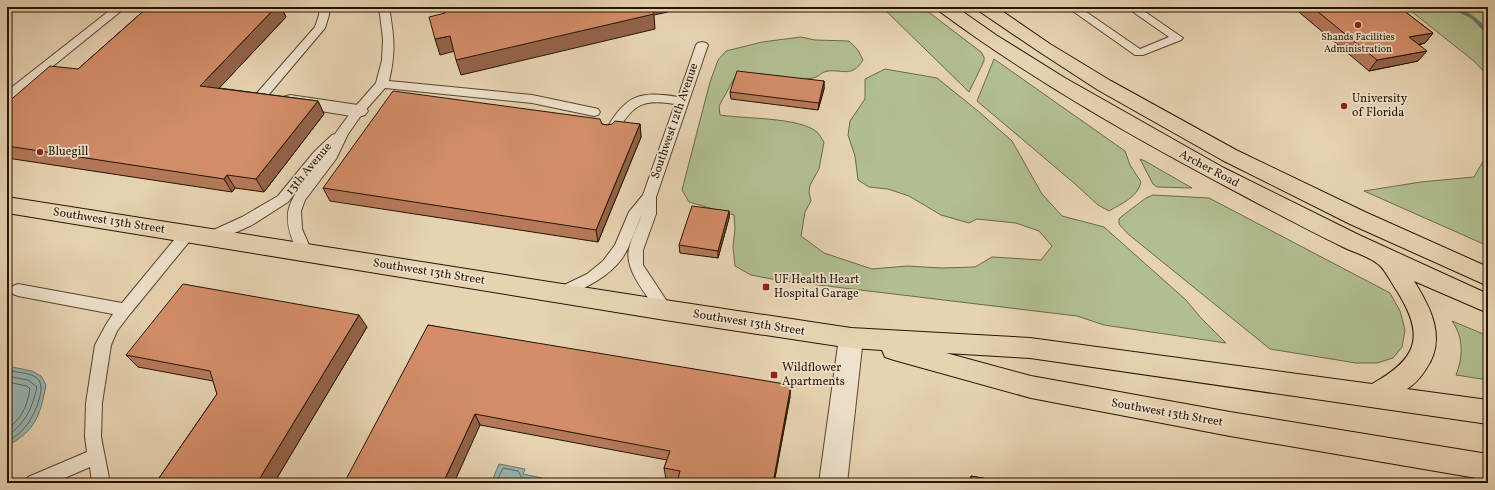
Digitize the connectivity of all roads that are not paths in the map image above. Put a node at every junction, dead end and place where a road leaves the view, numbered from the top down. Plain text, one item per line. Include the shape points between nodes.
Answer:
1 (121, 7) edge
2 (324, 7) edge
3 (384, 7) edge
4 (945, 7) edge
5 (985, 7) edge
6 (1072, 7) edge
7 (1131, 7) edge
8 (702, 45) dead end
9 (382, 84) junction
10 (1113, 91) junction
11 (9, 94) edge
12 (261, 96) joint
13 (682, 101) junction
14 (1092, 103) junction
15 (358, 111) junction
16 (594, 112) dead end
17 (342, 133) junction
18 (610, 133) edge
19 (649, 197) junction
20 (7, 205) edge
21 (188, 233) junction
22 (212, 237) junction
23 (305, 252) junction
24 (1388, 260) junction
25 (1488, 277) edge
26 (18, 290) dead end
27 (561, 293) junction
28 (1488, 304) edge
29 (125, 310) junction
30 (665, 310) junction
31 (851, 338) junction
32 (1374, 396) junction
33 (1488, 412) edge
34 (96, 456) junction
35 (1488, 467) edge
36 (34, 483) edge
37 (101, 483) edge
38 (833, 483) edge

1 - 11 lane
2 - 12 lane via 320,28
3 - 9 lane, 13th Avenue via 389,38 388,60
4 - 14 main road, Archer Road via 1028,65
5 - 10 main road, Archer Road
6 - 7 lane via 1139,53 1177,38
8 - 13 lane, Southwest 12th Avenue
9 - 15 lane, 13th Avenue
9 - 16 lane via 532,99
10 - 14 main road
10 - 25 main road, Archer Road via 1307,194
12 - 15 street
13 - 18 lane via 646,97 633,102 622,112
13 - 19 lane, Southwest 12th Avenue
14 - 24 main road, Archer Road via 1225,178
15 - 17 lane, 13th Avenue
17 - 22 lane, 13th Avenue via 318,155 283,199 248,221
17 - 23 lane, 13th Avenue via 331,156 299,198 294,212 295,229
19 - 27 lane, Southwest 12th Avenue via 636,212 621,248 608,265 592,278
19 - 30 lane, Southwest 12th Avenue via 649,214 636,250 636,265
20 - 21 main road, Southwest 13th Street
21 - 22 main road, Southwest 13th Street
21 - 29 lane
22 - 23 main road, Southwest 13th Street
23 - 27 main road, Southwest 13th Street
24 - 28 main road, Archer Road
24 - 32 main road via 1415,301 1423,316 1426,331 1422,356 1410,373
26 - 29 lane
27 - 30 main road, Southwest 13th Street
29 - 34 lane via 103,344 94,403 93,437
30 - 31 main road, Southwest 13th Street
31 - 32 main road, Southwest 13th Street via 1030,348
31 - 35 main road, Southwest 13th Street via 1031,387 1230,424
31 - 38 street
32 - 33 main road, Southwest 13th Street
34 - 36 lane
34 - 37 lane

